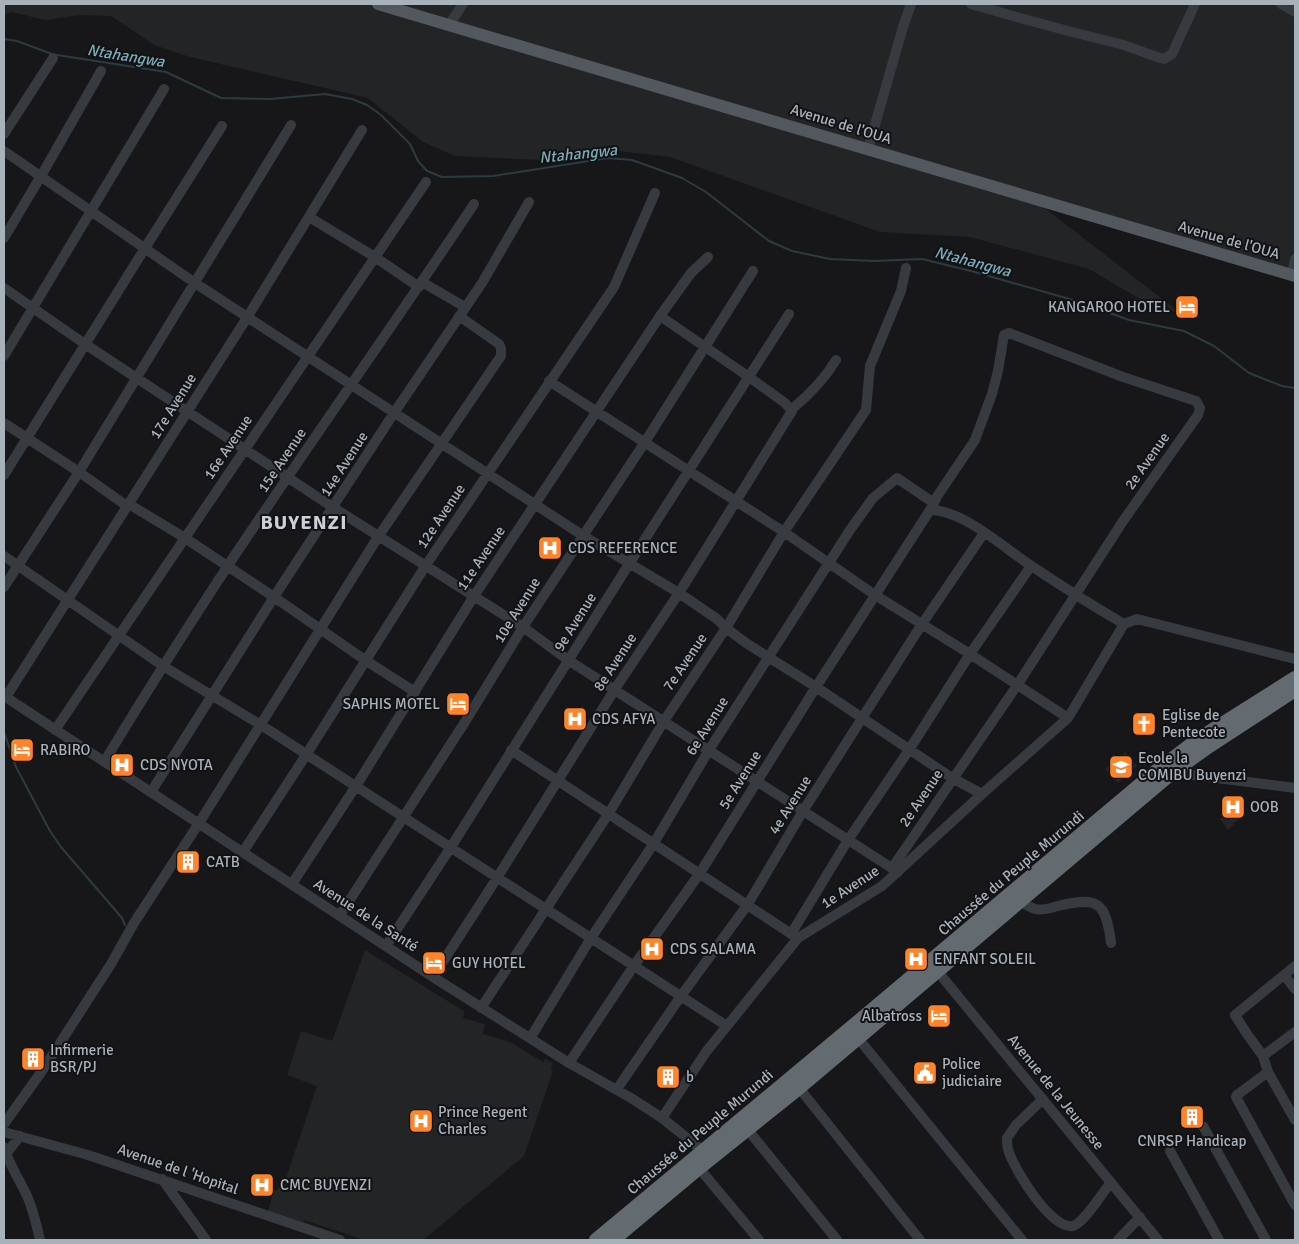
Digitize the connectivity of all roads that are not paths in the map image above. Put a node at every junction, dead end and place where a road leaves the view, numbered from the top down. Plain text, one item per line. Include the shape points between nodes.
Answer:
1 (378, 4) edge
2 (463, 4) edge
3 (911, 4) edge
4 (971, 4) edge
5 (1195, 4) edge
6 (1281, 4) edge
7 (1295, 12) edge
8 (449, 25) junction
9 (53, 58) dead end
10 (101, 71) dead end
11 (164, 89) dead end
12 (292, 125) dead end
13 (222, 126) dead end
14 (362, 130) dead end
15 (4, 134) edge
16 (868, 149) junction
17 (4, 151) edge
18 (41, 176) junction
19 (426, 182) dead end
20 (655, 193) dead end
21 (529, 202) dead end
22 (474, 204) dead end
23 (91, 210) junction
24 (309, 217) junction
25 (4, 238) edge
26 (512, 243) dead end
27 (145, 248) junction
28 (375, 257) junction
29 (708, 257) dead end
30 (1295, 259) edge
31 (906, 268) dead end
32 (753, 271) dead end
33 (1294, 276) edge
34 (195, 282) junction
35 (420, 285) junction
36 (4, 288) edge
37 (33, 308) junction
38 (463, 314) junction
39 (790, 314) dead end
40 (248, 316) junction
41 (660, 316) junction
42 (85, 344) junction
43 (705, 346) junction
44 (4, 356) edge
45 (308, 356) junction
46 (836, 360) dead end
47 (749, 377) junction
48 (137, 378) junction
49 (550, 381) junction
50 (352, 385) junction
51 (187, 411) junction
52 (597, 412) junction
53 (791, 412) junction
54 (394, 413) junction
55 (4, 423) edge
56 (27, 439) junction
57 (644, 442) junction
58 (441, 443) junction
59 (244, 449) junction
60 (79, 472) junction
61 (689, 472) junction
62 (488, 473) junction
63 (4, 475) edge
64 (288, 478) junction
65 (737, 502) junction
66 (535, 504) junction
67 (127, 506) junction
68 (932, 506) junction
69 (334, 508) junction
70 (784, 532) junction
71 (984, 533) junction
72 (582, 535) junction
73 (378, 537) junction
74 (185, 538) junction
75 (4, 556) edge
76 (829, 563) junction
77 (629, 564) junction
78 (426, 565) junction
79 (17, 566) junction
80 (1031, 566) junction
81 (227, 567) junction
82 (4, 587) edge
83 (679, 593) junction
84 (875, 595) junction
85 (1075, 595) junction
86 (474, 596) junction
87 (274, 597) junction
88 (67, 600) junction
89 (922, 624) junction
90 (1124, 624) junction
91 (523, 627) junction
92 (726, 628) junction
93 (321, 630) junction
94 (119, 636) junction
95 (970, 654) junction
96 (768, 658) junction
97 (1295, 659) edge
98 (365, 660) junction
99 (568, 660) junction
100 (163, 666) junction
101 (1295, 678) edge
102 (1018, 684) junction
103 (816, 687) junction
104 (614, 689) junction
105 (1295, 690) edge
106 (415, 692) junction
107 (5, 696) edge
108 (212, 696) junction
109 (1068, 718) junction
110 (862, 719) junction
111 (664, 721) junction
112 (261, 725) junction
113 (55, 730) junction
114 (511, 750) junction
115 (709, 750) junction
116 (909, 750) junction
117 (306, 756) junction
118 (104, 762) junction
119 (1155, 772) junction
120 (1174, 772) junction
121 (952, 778) junction
122 (559, 781) junction
123 (757, 782) junction
124 (356, 786) junction
125 (1295, 788) edge
126 (151, 792) junction
127 (982, 794) junction
128 (803, 811) junction
129 (609, 813) junction
130 (403, 817) junction
131 (199, 823) junction
132 (848, 840) junction
133 (654, 843) junction
134 (451, 847) junction
135 (243, 852) junction
136 (895, 870) junction
137 (700, 873) junction
138 (498, 878) junction
139 (292, 884) junction
140 (1020, 902) junction
141 (748, 904) junction
142 (546, 909) junction
143 (340, 914) junction
144 (794, 936) junction
145 (590, 938) junction
146 (1111, 943) dead end
147 (386, 946) junction
148 (1295, 966) edge
149 (633, 967) junction
150 (934, 967) junction
151 (1284, 975) junction
152 (433, 977) junction
153 (1295, 989) edge
154 (681, 996) junction
155 (482, 1008) junction
156 (727, 1026) junction
157 (1295, 1032) edge
158 (530, 1037) junction
159 (858, 1038) junction
160 (1263, 1056) junction
161 (569, 1062) junction
162 (1268, 1072) junction
163 (795, 1083) junction
164 (617, 1089) junction
165 (1043, 1099) junction
166 (662, 1118) junction
167 (1295, 1120) edge
168 (4, 1124) edge
169 (1203, 1126) dead end
170 (748, 1130) junction
171 (4, 1132) edge
172 (20, 1136) junction
173 (1170, 1151) dead end
174 (5, 1153) edge
175 (708, 1154) junction
176 (699, 1168) junction
177 (162, 1179) junction
178 (1111, 1182) junction
179 (1295, 1205) edge
180 (1140, 1218) junction
181 (40, 1240) edge
182 (206, 1240) edge
183 (340, 1240) edge
184 (596, 1240) edge
185 (613, 1240) edge
186 (760, 1240) edge
187 (837, 1240) edge
188 (920, 1240) edge
189 (1022, 1240) edge
190 (1118, 1240) edge
191 (1158, 1240) edge
192 (1219, 1240) edge
193 (1266, 1240) edge

1 - 8 main road, Avenue de l'OUA
2 - 8 street
3 - 16 street
4 - 5 street via 1164,59 1172,54
6 - 7 street
8 - 16 main road, Avenue de l'OUA
9 - 15 street
10 - 18 street
11 - 23 street
12 - 34 street
13 - 27 street
14 - 24 street, 17e Avenue
16 - 33 main road, Avenue de l'OUA
17 - 18 street
18 - 23 street
18 - 25 street
19 - 28 street, 16e Avenue
20 - 49 street, 12e Avenue via 614,287
21 - 38 street, 14e Avenue
22 - 35 street, 15e Avenue
23 - 27 street
23 - 37 street
24 - 28 street
24 - 40 street, 17e Avenue
26 - 38 street
27 - 34 street
27 - 42 street
28 - 35 street
28 - 45 street, 16e Avenue
29 - 41 street, 11e Avenue via 691,273
30 - 33 street
31 - 70 street, 7e Avenue via 901,291 870,366 866,410
32 - 43 street, 10e Avenue
34 - 40 street
34 - 48 street
35 - 38 street
35 - 50 street, 15e Avenue
36 - 37 street
37 - 42 street
37 - 44 street
38 - 54 street, 14e Avenue
38 - 58 street via 499,344 501,356
39 - 47 street, 9e Avenue
40 - 45 street
40 - 51 street, 17e Avenue
41 - 43 street
41 - 52 street, 11e Avenue
42 - 48 street
42 - 56 street
43 - 47 street
43 - 57 street, 10e Avenue
45 - 50 street
45 - 59 street, 16e Avenue
46 - 53 street, 8e Avenue via 817,386
47 - 53 street
47 - 61 street, 9e Avenue
48 - 51 street
48 - 60 street
49 - 52 street
49 - 62 street, 12e Avenue
50 - 54 street
50 - 64 street, 15e Avenue
51 - 59 street
51 - 67 street, 17e Avenue
52 - 57 street
52 - 66 street, 11e Avenue
53 - 65 street, 8e Avenue
54 - 58 street
54 - 69 street, 14e Avenue
55 - 56 street
56 - 60 street
56 - 63 street
57 - 61 street
57 - 72 street, 10e Avenue
58 - 62 street
58 - 73 street
59 - 64 street
59 - 74 street, 16e Avenue
60 - 67 street
60 - 79 street
61 - 65 street
61 - 77 street, 9e Avenue
62 - 66 street
62 - 78 street, 12e Avenue
64 - 69 street
64 - 81 street, 15e Avenue
65 - 70 street
65 - 83 street, 8e Avenue
66 - 72 street
66 - 86 street, 11e Avenue
67 - 74 street
67 - 88 street, 17e Avenue
68 - 71 street via 959,517
68 - 76 street, 6e Avenue via 895,479 873,498
68 - 84 street, 5e Avenue
68 - 85 street, 2e Avenue via 975,440 998,371 1003,338 1009,333 1196,401 1200,408 1198,415
69 - 73 street
69 - 87 street, 14e Avenue
70 - 76 street
70 - 92 street, 7e Avenue
71 - 80 street
71 - 89 street, 4e Avenue
72 - 77 street
72 - 91 street, 10e Avenue
73 - 78 street
73 - 93 street
74 - 81 street
74 - 94 street, 16e Avenue
75 - 79 street
76 - 84 street
76 - 96 street, 6e Avenue
77 - 83 street
77 - 99 street, 9e Avenue
78 - 86 street
78 - 98 street, 12e Avenue
79 - 82 street
79 - 88 street
80 - 85 street
80 - 95 street
81 - 87 street
81 - 100 street, 15e Avenue
83 - 92 street
83 - 104 street, 8e Avenue
84 - 89 street
84 - 103 street, 5e Avenue
85 - 90 street
85 - 102 street, 2e Avenue
86 - 91 street
86 - 106 street, 11e Avenue
87 - 93 street
87 - 108 street, 14e Avenue
88 - 94 street
88 - 107 street, 17e Avenue
89 - 95 street
89 - 110 street, 4e Avenue
90 - 97 street via 1138,619
90 - 109 street, 1e Avenue
91 - 99 street
91 - 130 street, 10e Avenue
92 - 96 street
92 - 111 street, 7e Avenue
93 - 98 street
93 - 112 street
94 - 100 street
94 - 113 street, 16e Avenue
95 - 102 street
95 - 116 street
96 - 103 street
96 - 115 street, 6e Avenue
98 - 106 street
98 - 117 street, 12e Avenue
99 - 104 street
99 - 114 street, 9e Avenue
100 - 108 street
100 - 118 street, 15e Avenue
101 - 119 highway, Chaussée du Peuple Murundi via 1197,740
102 - 109 street
102 - 121 street, 2e Avenue
103 - 110 street
103 - 123 street, 5e Avenue
104 - 111 street
104 - 122 street, 8e Avenue
105 - 120 highway, Chaussée du Peuple Murundi
106 - 124 street, 11e Avenue
107 - 113 street, Avenue de la Santé
108 - 112 street
108 - 126 street, 14e Avenue
109 - 127 street, 1e Avenue
110 - 116 street
110 - 128 street, 4e Avenue
111 - 115 street
111 - 129 street, 7e Avenue
112 - 117 street
112 - 131 street
113 - 118 street, Avenue de la Santé
114 - 122 street
114 - 134 street, 9e Avenue
115 - 123 street
115 - 133 street, 6e Avenue
116 - 121 street
116 - 132 street
117 - 124 street
117 - 135 street, 12e Avenue
118 - 126 street, Avenue de la Santé
119 - 120 street
119 - 150 highway, Chaussée du Peuple Murundi
120 - 125 street
120 - 140 highway, Chaussée du Peuple Murundi
121 - 127 street
121 - 136 street, 2e Avenue
122 - 129 street
122 - 138 street, 8e Avenue
123 - 128 street
123 - 137 street, 5e Avenue
124 - 130 street
124 - 139 street, 11e Avenue
126 - 131 street, Avenue de la Santé
127 - 136 street, 1e Avenue
128 - 132 street
128 - 141 street, 4e Avenue
129 - 133 street
129 - 142 street, 7e Avenue
130 - 134 street
130 - 143 street, 10e Avenue
131 - 135 street, Avenue de la Santé
131 - 168 street via 111,964
132 - 136 street
132 - 144 street
133 - 137 street
133 - 145 street, 6e Avenue
134 - 138 street
134 - 147 street, 9e Avenue
135 - 139 street, Avenue de la Santé
136 - 144 street, 1e Avenue via 882,886
137 - 141 street
137 - 149 street, 5e Avenue
138 - 142 street
138 - 152 street, 8e Avenue
139 - 143 street, Avenue de la Santé
140 - 146 street via 1036,909 1078,901 1093,903 1109,920
140 - 150 highway, Chaussée du Peuple Murundi
141 - 144 street
141 - 154 street, 4e Avenue
142 - 145 street
142 - 155 street, 7e Avenue
143 - 147 street, Avenue de la Santé
144 - 156 street, 1e Avenue
145 - 149 street
145 - 158 street, 6e Avenue
147 - 152 street, Avenue de la Santé
148 - 151 street
149 - 154 street
149 - 161 street, 5e Avenue
150 - 159 highway, Chaussée du Peuple Murundi
150 - 163 highway, Chaussée du Peuple Murundi
150 - 165 street, Avenue de la Jeunesse
151 - 153 street
151 - 160 street via 1235,1016
152 - 155 street, Avenue de la Santé
154 - 156 street
154 - 164 street, 4e Avenue
155 - 158 street, Avenue de la Santé
156 - 166 street, 1e Avenue
157 - 160 street
158 - 161 street, Avenue de la Santé
159 - 163 highway, Chaussée du Peuple Murundi
159 - 189 street
160 - 162 street
161 - 164 street, Avenue de la Santé
162 - 167 street
162 - 179 street via 1236,1097
163 - 170 highway, Chaussée du Peuple Murundi
163 - 175 highway, Chaussée du Peuple Murundi
163 - 188 street
164 - 166 street, Avenue de la Santé
165 - 178 street, Avenue de la Jeunesse
165 - 178 street via 1007,1138 1008,1149 1018,1171 1038,1202 1053,1218 1072,1226 1080,1222
166 - 175 street, Avenue de la Santé
169 - 193 street
170 - 175 highway, Chaussée du Peuple Murundi
170 - 187 street
171 - 172 street, Avenue de l 'Hopital
172 - 174 street
172 - 177 street, Avenue de l 'Hopital
173 - 192 street
174 - 181 street via 28,1198
175 - 176 highway, Chaussée du Peuple Murundi
175 - 184 highway, Chaussée du Peuple Murundi
176 - 185 highway, Chaussée du Peuple Murundi
176 - 186 street
177 - 182 street
177 - 183 street, Avenue de l 'Hopital
178 - 180 street, Avenue de la Jeunesse
180 - 190 street
180 - 191 street, Avenue de la Jeunesse

